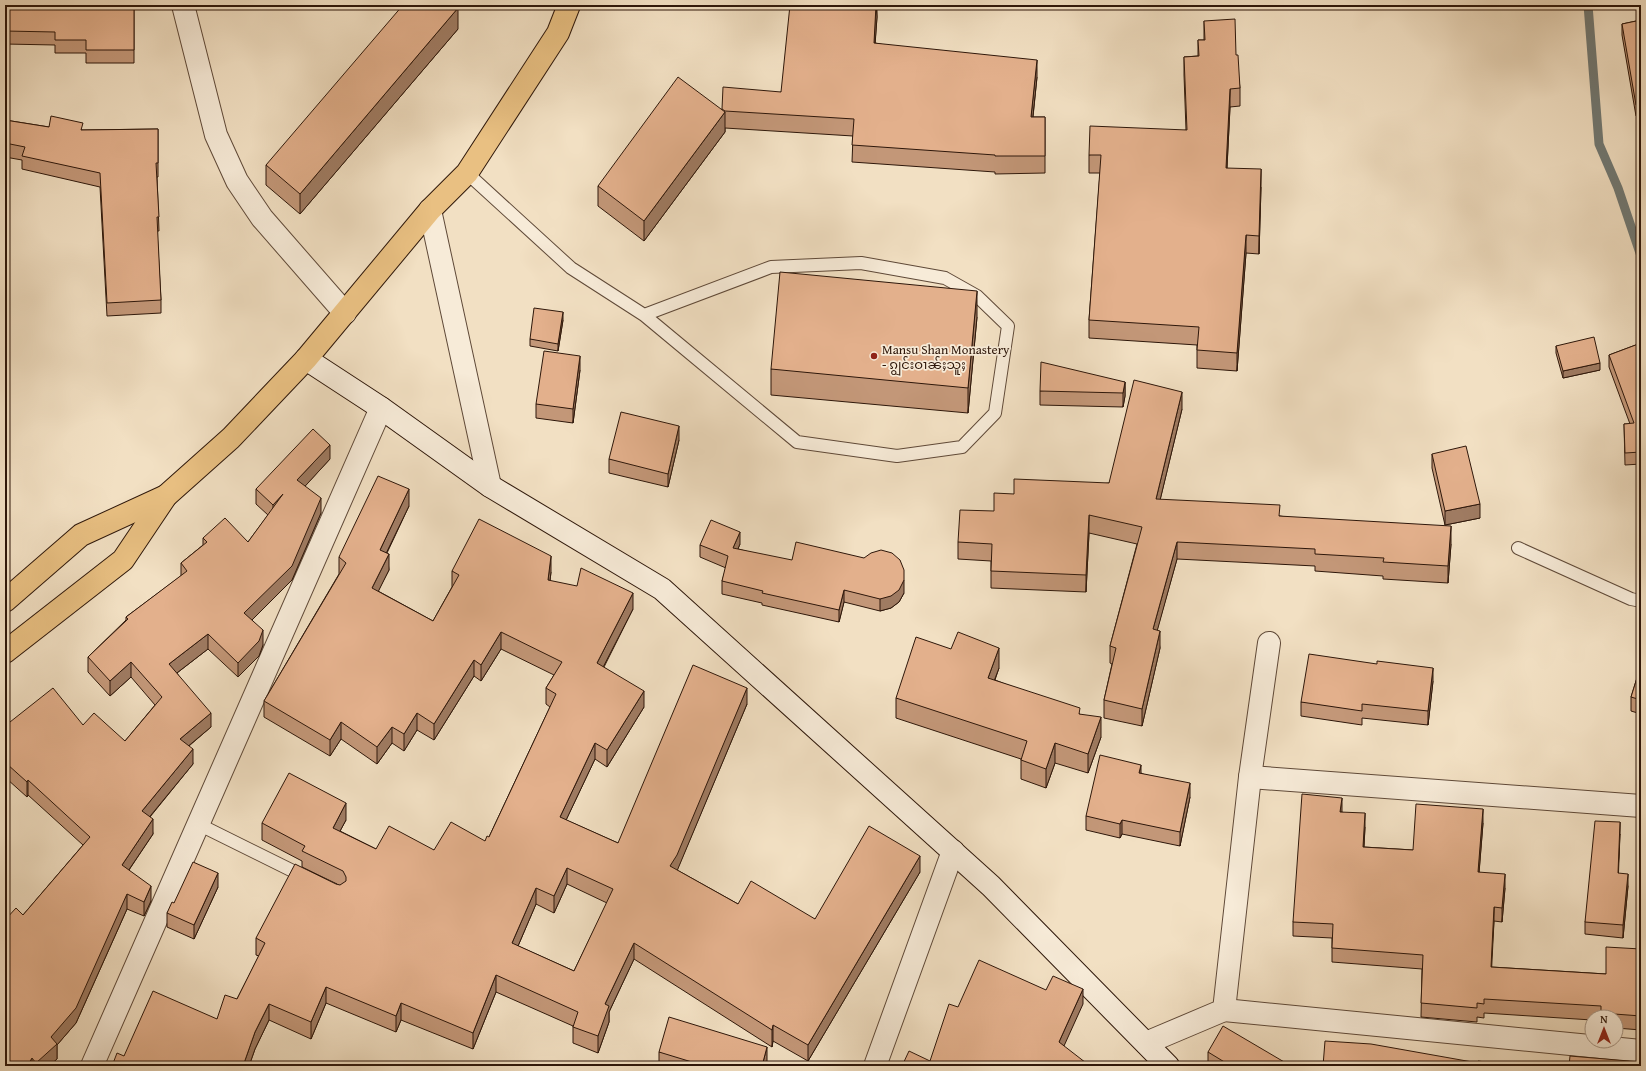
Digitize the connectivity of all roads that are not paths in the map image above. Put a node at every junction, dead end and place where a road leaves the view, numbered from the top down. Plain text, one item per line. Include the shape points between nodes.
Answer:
1 (182, 5) edge
2 (570, 5) edge
3 (467, 173) junction
4 (430, 210) junction
5 (345, 313) junction
6 (644, 316) junction
7 (306, 359) junction
8 (381, 408) junction
9 (490, 486) junction
10 (166, 496) junction
11 (1518, 548) dead end
12 (5, 601) edge
13 (1641, 601) edge
14 (1269, 643) dead end
15 (5, 652) edge
16 (1250, 777) junction
17 (1641, 806) edge
18 (198, 824) junction
19 (953, 851) junction
20 (318, 883) edge
21 (1224, 1010) junction
22 (1146, 1043) junction
23 (1641, 1051) edge
24 (92, 1066) edge
25 (875, 1066) edge
26 (1168, 1066) edge

1 - 5 street via 216,135 237,181 262,218
2 - 3 main road via 558,33
3 - 4 main road
3 - 6 lane via 571,268
4 - 5 main road
4 - 9 street
5 - 7 main road
6 - 6 lane via 771,267 861,263 945,278 977,296 1008,326 995,413 962,447 897,456 797,442
7 - 8 street
7 - 10 main road via 231,438
8 - 9 street
8 - 18 street
9 - 19 street via 662,589
10 - 12 main road via 82,536
10 - 15 main road via 123,560
11 - 13 lane via 1631,599
14 - 16 street
16 - 17 street
16 - 21 street
18 - 20 lane
18 - 24 street
19 - 22 street
19 - 25 street
21 - 22 street
21 - 23 street
22 - 26 street

